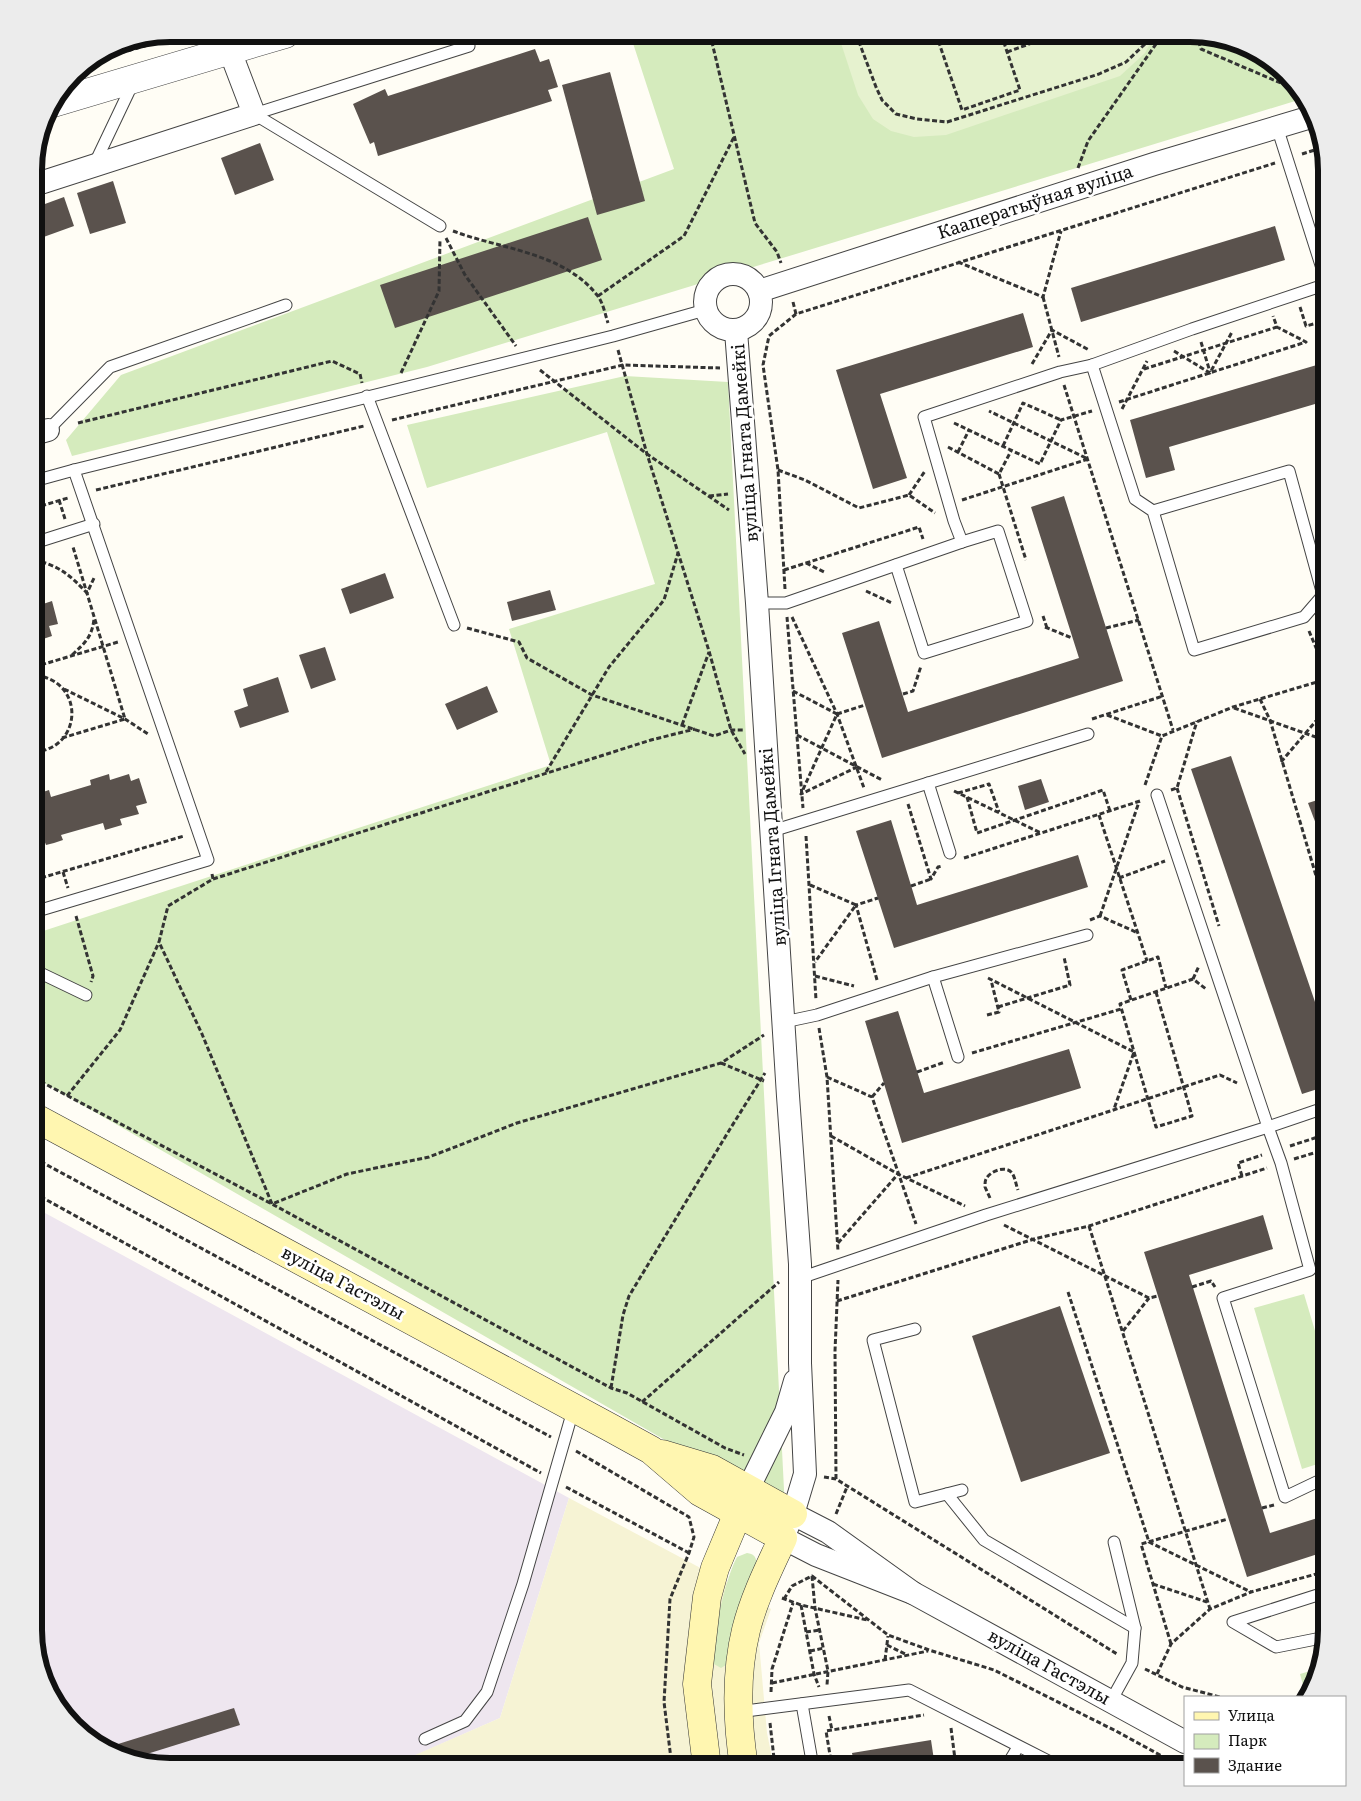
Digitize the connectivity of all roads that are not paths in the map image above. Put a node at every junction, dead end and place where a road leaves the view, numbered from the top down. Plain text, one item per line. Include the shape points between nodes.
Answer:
1 (245, 43) edge
2 (469, 46) dead end
3 (228, 47) junction
4 (135, 79) junction
5 (63, 100) edge
6 (254, 114) junction
7 (1307, 118) edge
8 (1277, 127) junction
9 (94, 165) junction
10 (43, 182) edge
11 (440, 226) road end
12 (1318, 256) edge
13 (1318, 287) edge
14 (759, 291) junction
15 (286, 305) dead end
16 (705, 310) junction
17 (736, 331) junction
18 (1092, 365) junction
19 (367, 396) junction
20 (43, 430) edge
21 (74, 470) junction
22 (43, 479) edge
23 (1153, 511) junction
24 (94, 524) junction
25 (43, 540) edge
26 (962, 542) junction
27 (896, 565) junction
28 (1318, 577) edge
29 (1318, 601) edge
30 (757, 603) junction
31 (454, 625) road end
32 (1088, 734) dead end
33 (931, 782) junction
34 (1157, 795) road end
35 (772, 831) junction
36 (952, 859) road end
37 (42, 910) edge
38 (1087, 935) dead end
39 (42, 974) edge
40 (933, 977) junction
41 (86, 995) road end
42 (784, 1022) junction
43 (958, 1057) road end
44 (1318, 1110) edge
45 (42, 1121) edge
46 (1268, 1128) junction
47 (800, 1271) junction
48 (915, 1329) dead end
49 (800, 1363) junction
50 (574, 1407) junction
51 (1318, 1481) edge
52 (962, 1490) dead end
53 (947, 1494) junction
54 (743, 1501) junction
55 (788, 1526) junction
56 (1114, 1542) dead end
57 (913, 1593) junction
58 (1318, 1595) edge
59 (1135, 1628) junction
60 (1318, 1639) edge
61 (1111, 1701) junction
62 (802, 1704) junction
63 (738, 1712) junction
64 (425, 1739) dead end
65 (1184, 1741) edge
66 (1018, 1747) junction
67 (706, 1758) edge
68 (743, 1758) edge
69 (811, 1758) edge
70 (1011, 1758) edge
71 (1041, 1758) edge

1 - 3 street
2 - 6 lane
3 - 4 street
3 - 6 street
4 - 5 street
4 - 9 lane
6 - 9 street
6 - 11 lane
7 - 8 street, Кааператыўная вуліца
8 - 12 lane
8 - 14 street, Кааператыўная вуліца
9 - 10 street
13 - 18 lane
14 - 16 street via 752,281 741,275 717,278 708,286
14 - 17 street via 761,304 758,316 749,326
15 - 20 lane via 110,367
16 - 17 street via 712,322 723,330
16 - 19 lane via 613,336
17 - 30 street, вуліца Ігната Дамейкі
18 - 23 lane via 1135,498
18 - 26 lane via 1060,372 924,417
19 - 21 lane
19 - 31 lane
21 - 22 lane
21 - 24 lane
23 - 28 lane via 1288,471
23 - 29 lane via 1194,650 1304,617
24 - 25 lane
24 - 37 lane via 208,860
26 - 27 lane
26 - 27 lane via 998,531 1027,621 924,653
27 - 30 lane via 786,603
30 - 35 street, вуліца Ігната Дамейкі
32 - 33 lane
33 - 35 lane via 903,796 869,802
33 - 36 lane
34 - 46 lane
35 - 42 street, вуліца Ігната Дамейкі
38 - 40 lane
39 - 41 lane
40 - 42 lane via 880,988 817,1015
40 - 43 lane
42 - 47 street, вуліца Ігната Дамейкі
44 - 46 lane
45 - 50 main road, вуліца Гастэлы
46 - 47 lane via 995,1212 838,1266
46 - 51 lane via 1281,1163 1310,1270 1223,1298 1285,1497
47 - 49 street, вуліца Ігната Дамейкі
48 - 53 lane via 873,1340 915,1502
49 - 54 street, вуліца Ігната Дамейкі via 786,1412
49 - 55 street, вуліца Ігната Дамейкі via 805,1474
50 - 54 main road, вуліца Гастэлы via 651,1450 700,1492
50 - 64 lane via 488,1692 465,1721
52 - 53 lane
53 - 59 lane via 984,1540
54 - 55 main road, вуліца Гастэлы
54 - 67 main road via 715,1568 707,1597 697,1684
55 - 57 street, вуліца Гастэлы via 828,1532
55 - 57 street, вуліца Гастэлы via 814,1566
55 - 63 main road via 771,1594 746,1630 738,1681
56 - 59 lane
57 - 61 street, вуліца Гастэлы
58 - 60 lane via 1233,1622 1276,1647
59 - 61 lane via 1132,1663
61 - 65 street, вуліца Гастэлы
62 - 63 lane
62 - 66 lane via 909,1690
62 - 69 lane
63 - 68 main road
66 - 70 lane
66 - 71 lane

